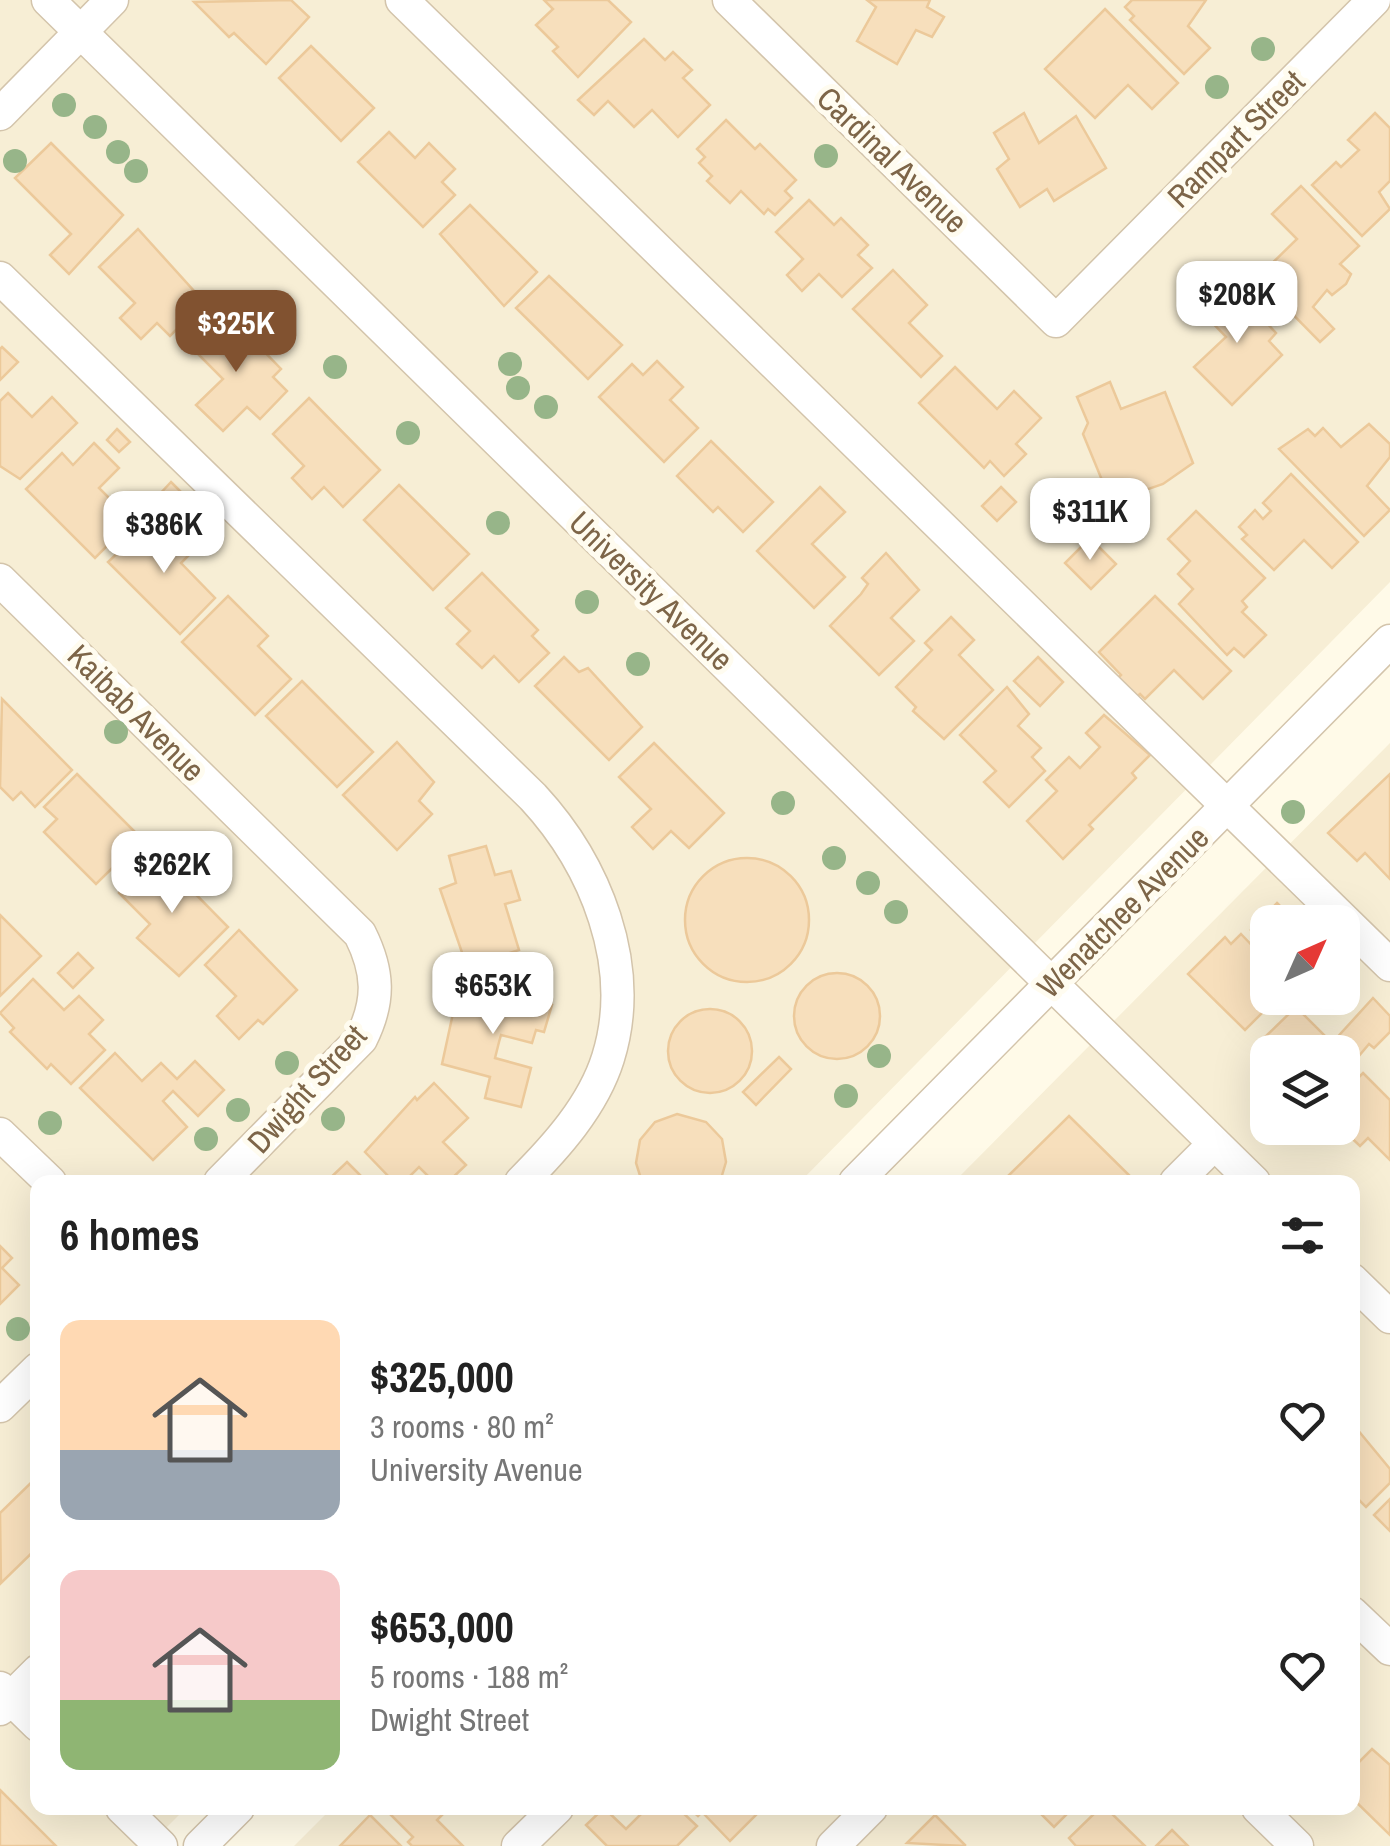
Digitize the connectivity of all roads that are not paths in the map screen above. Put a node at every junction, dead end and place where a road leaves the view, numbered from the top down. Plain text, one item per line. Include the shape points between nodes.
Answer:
1 (48, 0) edge
2 (112, 0) edge
3 (402, 0) edge
4 (1374, 0) edge
5 (736, 2) edge
6 (80, 32) junction
7 (0, 114) edge
8 (0, 278) edge
9 (1056, 321) joint
10 (0, 580) edge
11 (1389, 646) edge
12 (1228, 806) junction
13 (1390, 965) edge
14 (1051, 984) junction
15 (377, 986) joint
16 (0, 1134) edge
17 (1214, 1144) junction
18 (43, 1175) edge
19 (227, 1175) edge
20 (527, 1175) edge
21 (862, 1175) edge
22 (1183, 1175) edge
23 (1247, 1175) edge
24 (1360, 1288) edge
25 (1390, 1317) edge
26 (30, 1376) edge
27 (0, 1406) edge
28 (1360, 1621) edge
29 (1390, 1650) edge
30 (30, 1677) edge
31 (3, 1698) edge
32 (30, 1719) edge
33 (129, 1815) edge
34 (231, 1815) edge
35 (549, 1815) edge
36 (864, 1815) edge
37 (1265, 1815) edge
38 (161, 1846) edge
39 (200, 1846) edge
40 (518, 1846) edge
41 (833, 1846) edge
42 (1298, 1846) edge

1 - 6 street, University Avenue
2 - 6 street
3 - 12 street
4 - 9 street, Rampart Street
5 - 9 street, Cardinal Avenue
6 - 7 street
6 - 14 street, University Avenue
8 - 20 street via 532,797 584,869 606,915 615,962 608,1058 584,1107
10 - 15 street, Kaibab Avenue via 360,934
11 - 12 street, Wenatchee Avenue
12 - 13 street
12 - 14 street, Wenatchee Avenue
14 - 17 street, University Avenue
14 - 21 street, Wenatchee Avenue
15 - 19 street, Dwight Street via 361,1039
16 - 18 street
17 - 22 street
17 - 23 street, University Avenue
24 - 25 street
26 - 27 street
28 - 29 street
30 - 31 street
31 - 32 street
33 - 38 street
34 - 39 street
35 - 40 street
36 - 41 street
37 - 42 street

